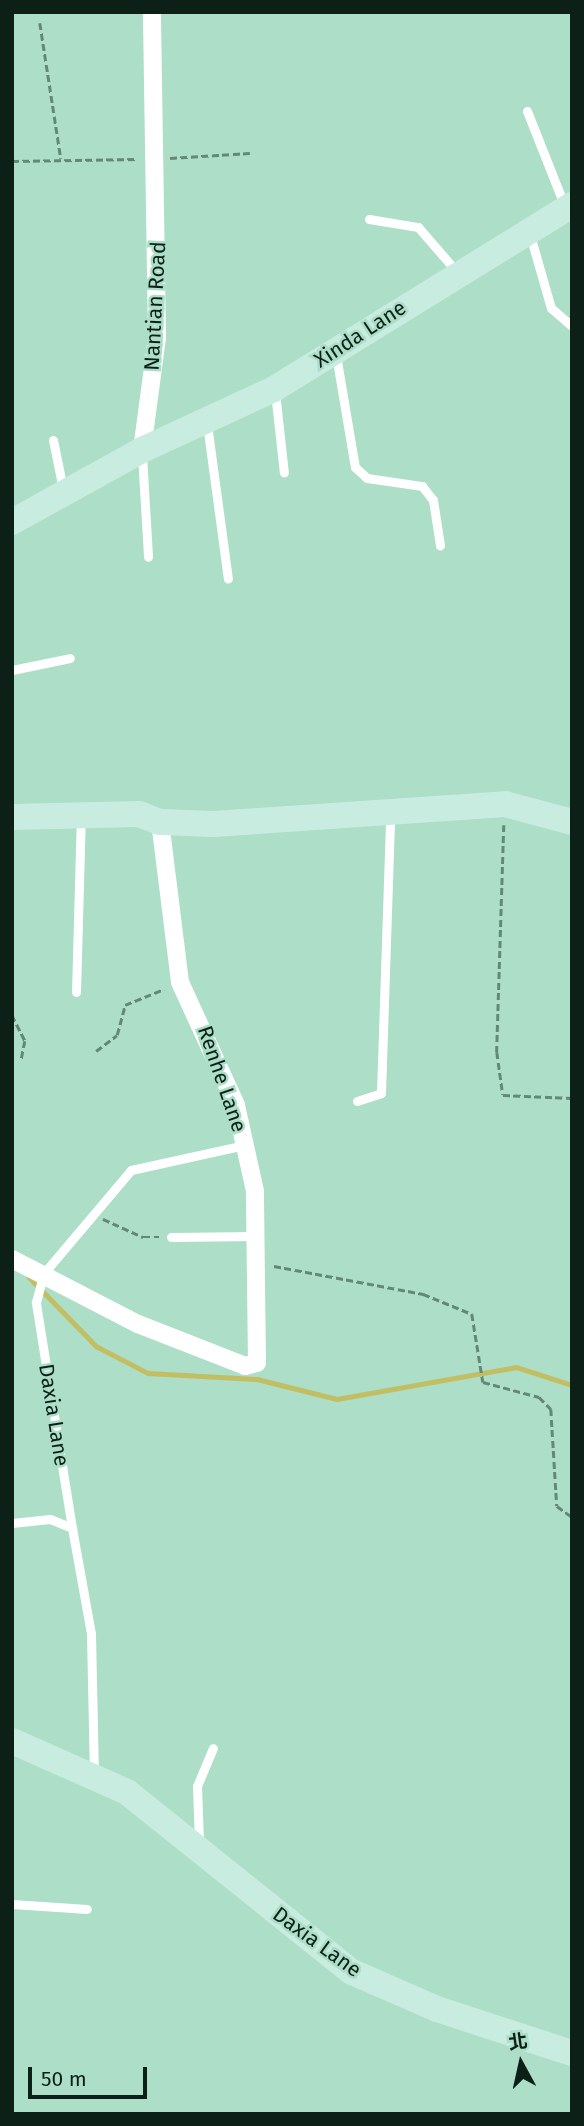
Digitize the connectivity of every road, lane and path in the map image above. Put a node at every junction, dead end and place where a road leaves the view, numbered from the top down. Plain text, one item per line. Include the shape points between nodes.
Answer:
1 (152, 12) edge
2 (40, 23) dead end
3 (527, 111) dead end
4 (250, 153) dead end
5 (61, 159) junction
6 (159, 159) junction
7 (12, 161) edge
8 (569, 207) edge
9 (369, 219) dead end
10 (528, 229) junction
11 (457, 272) junction
12 (572, 326) edge
13 (335, 351) junction
14 (274, 389) junction
15 (207, 422) junction
16 (53, 440) dead end
17 (142, 450) junction
18 (284, 473) dead end
19 (64, 494) junction
20 (12, 522) edge
21 (440, 545) dead end
22 (148, 557) dead end
23 (228, 579) dead end
24 (70, 658) dead end
25 (12, 670) edge
26 (505, 804) junction
27 (388, 808) junction
28 (81, 816) junction
29 (12, 817) edge
30 (160, 822) junction
31 (572, 822) edge
32 (180, 982) junction
33 (76, 992) dead end
34 (12, 1015) edge
35 (96, 1051) dead end
36 (21, 1062) dead end
37 (572, 1098) edge
38 (358, 1101) dead end
39 (245, 1145) junction
40 (97, 1217) junction
41 (260, 1236) junction
42 (171, 1237) joint
43 (12, 1259) edge
44 (261, 1264) junction
45 (43, 1276) junction
46 (572, 1517) edge
47 (12, 1523) edge
48 (72, 1528) junction
49 (12, 1741) edge
50 (213, 1748) dead end
51 (94, 1777) junction
52 (200, 1852) junction
53 (12, 1904) edge
54 (87, 1909) dead end
55 (572, 2053) edge

1 - 6 street, Nantian Road
2 - 5 path
3 - 8 lane
4 - 6 path
5 - 6 path
5 - 7 path
6 - 17 street, Nantian Road via 157,337
8 - 10 street, Xinda Lane
9 - 11 lane via 418,227
10 - 11 street, Xinda Lane
10 - 12 lane via 551,308
11 - 13 street, Xinda Lane
13 - 14 street, Xinda Lane
13 - 21 lane via 355,467 367,478 422,486 433,500
14 - 15 street, Xinda Lane
14 - 18 lane
15 - 17 street, Xinda Lane
15 - 23 lane
16 - 19 lane
17 - 19 street
17 - 22 lane
19 - 20 street
24 - 25 lane
26 - 27 street
26 - 31 street
26 - 37 path via 497,1052 503,1095
27 - 30 street
27 - 38 lane via 381,1093
28 - 29 street
28 - 30 street via 139,814
28 - 33 lane
30 - 32 street, Renhe Lane
32 - 35 path via 125,1005 117,1035
32 - 39 street, Renhe Lane via 226,1080
34 - 36 path via 26,1041
39 - 40 lane, Renhe Lane via 131,1170
39 - 41 street
40 - 42 path via 143,1237
40 - 45 lane, Renhe Lane
41 - 42 lane
41 - 44 street
43 - 45 street
44 - 45 street via 257,1363 245,1367 138,1324
44 - 46 path via 423,1294 472,1314 483,1382 539,1397 551,1409 556,1506
45 - 48 lane, Daxia Lane via 36,1302
47 - 48 lane via 50,1519
48 - 51 lane, Daxia Lane via 91,1634
49 - 51 street, Daxia Lane
50 - 52 lane via 197,1786
51 - 52 street, Daxia Lane via 127,1792
52 - 55 street, Daxia Lane via 352,1972 437,2009
53 - 54 lane

